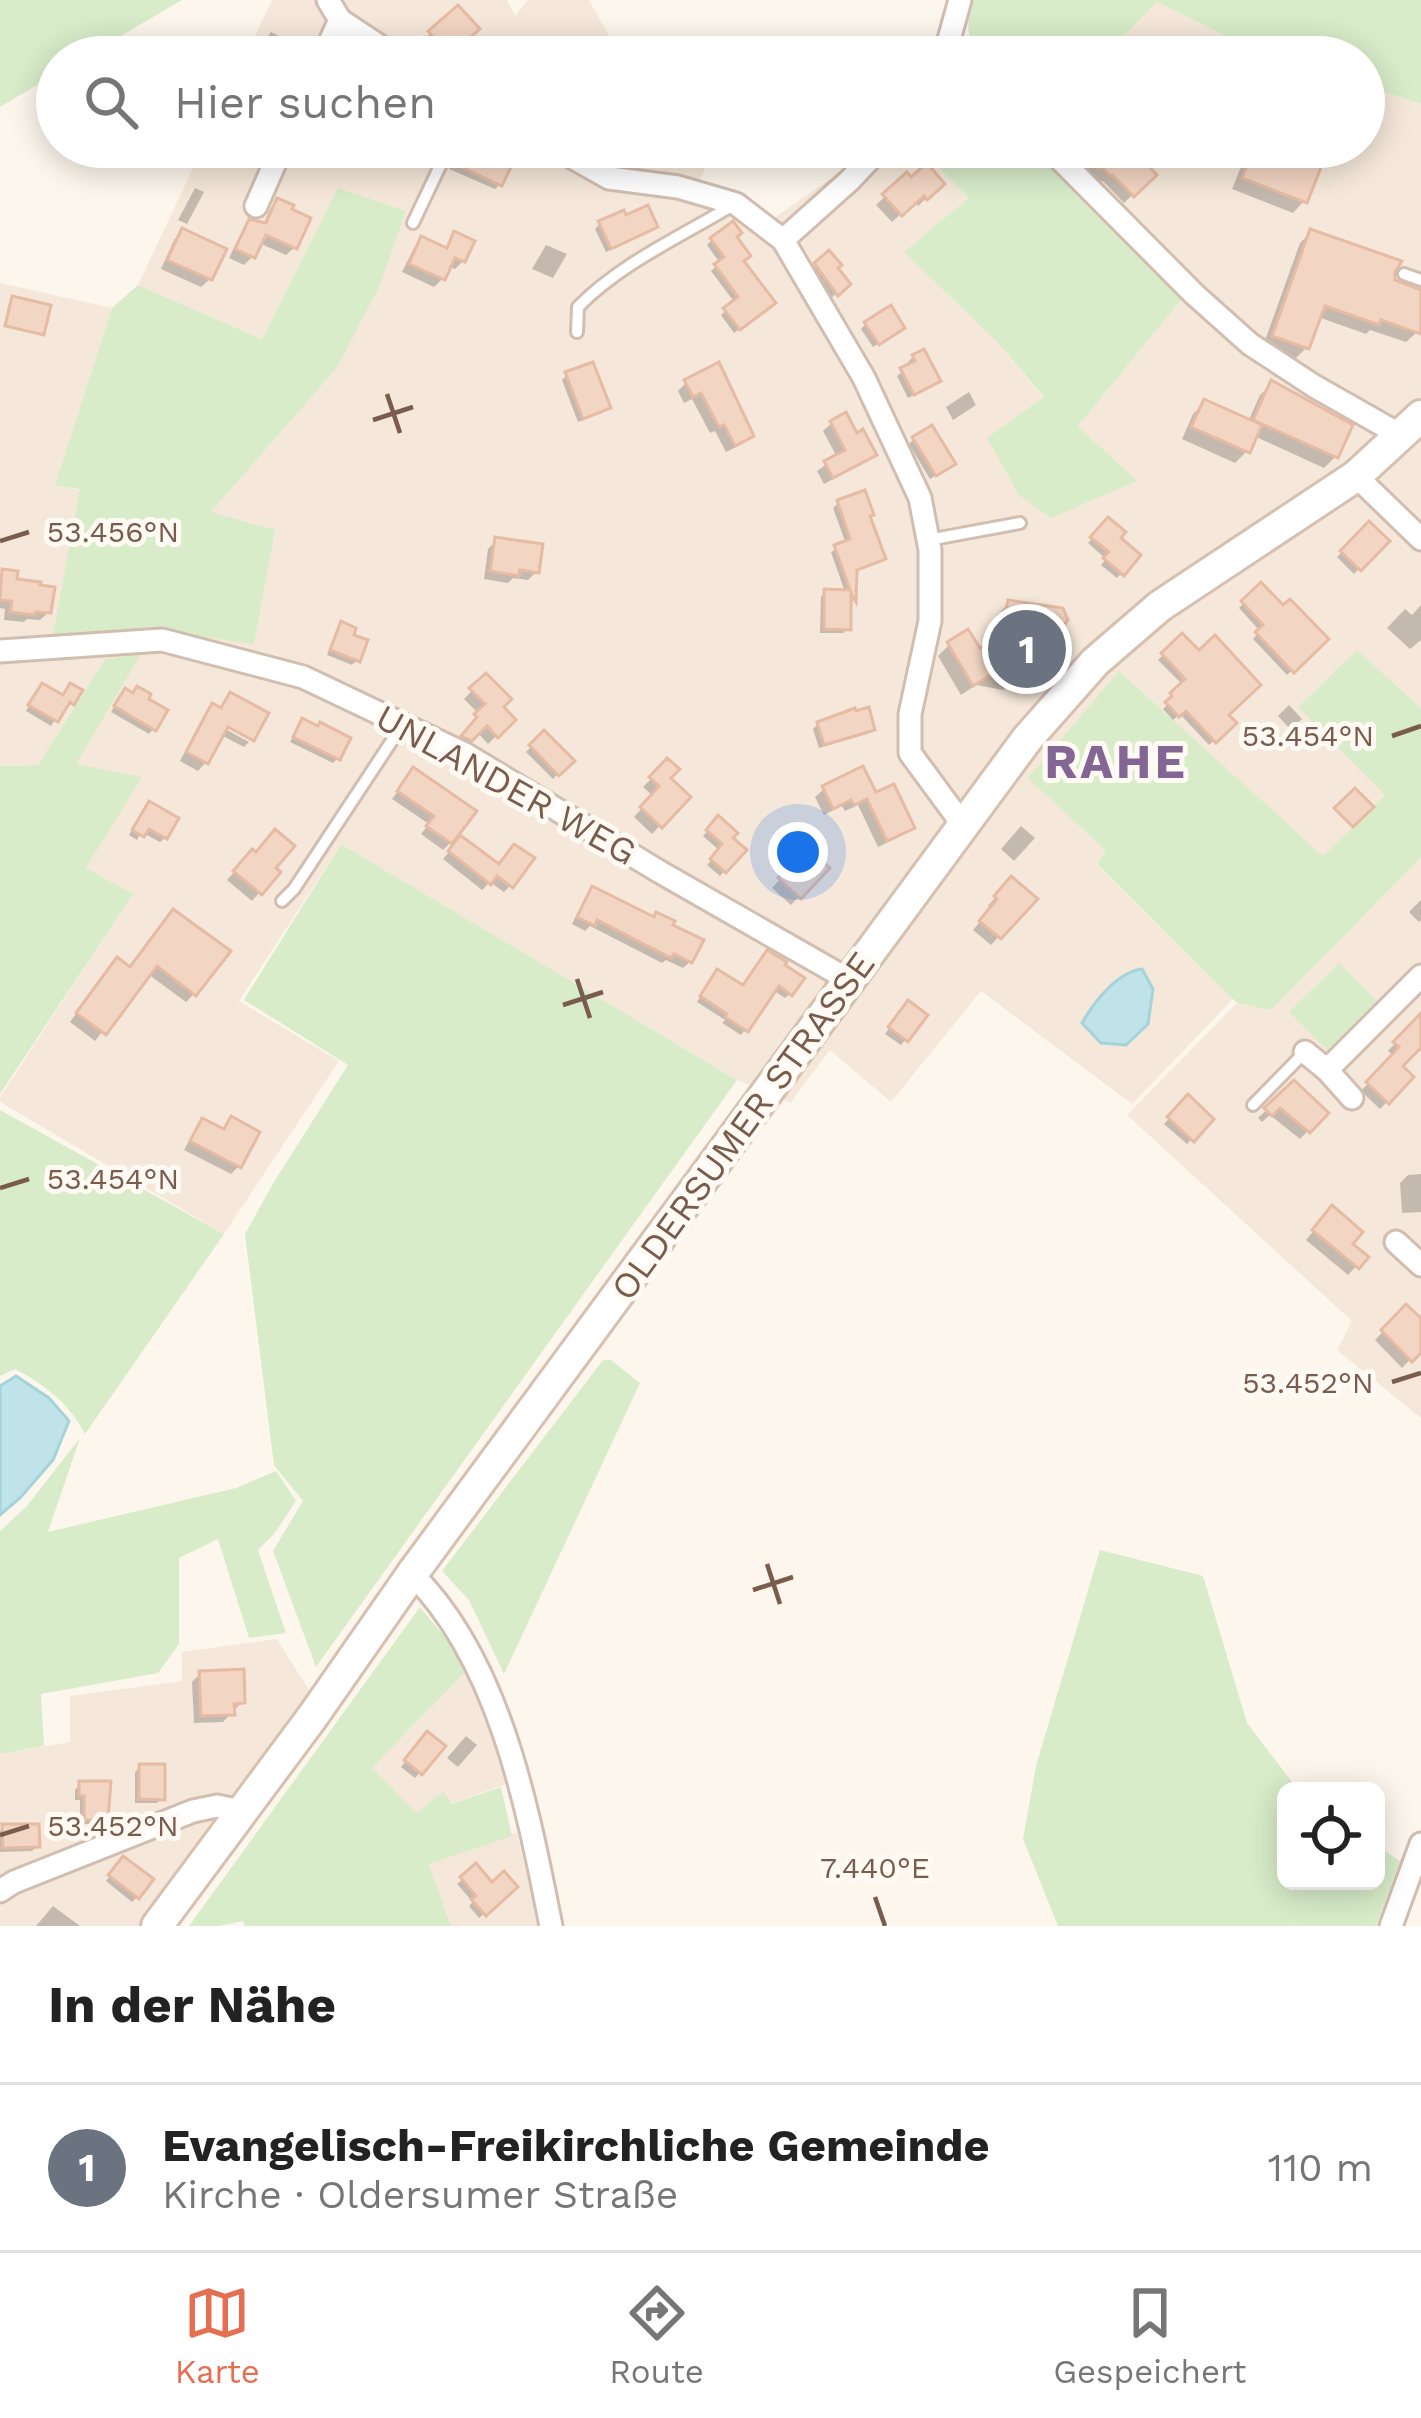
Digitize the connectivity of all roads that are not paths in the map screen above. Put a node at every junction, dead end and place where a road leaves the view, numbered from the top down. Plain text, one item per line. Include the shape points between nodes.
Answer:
1 (959, 0) edge
2 (334, 10) edge
3 (368, 36) edge
4 (948, 36) edge
5 (273, 168) edge
6 (439, 168) edge
7 (591, 168) edge
8 (861, 168) edge
9 (1069, 168) edge
10 (736, 204) junction
11 (256, 206) dead end
12 (413, 223) dead end
13 (783, 240) junction
14 (1404, 274) dead end
15 (1421, 280) edge
16 (577, 332) dead end
17 (1412, 426) edge
18 (1356, 476) junction
19 (1020, 523) dead end
20 (1421, 538) edge
21 (928, 539) junction
22 (0, 651) edge
23 (403, 724) junction
24 (963, 825) junction
25 (282, 901) dead end
26 (1421, 976) edge
27 (849, 980) junction
28 (1305, 1052) joint
29 (1327, 1070) junction
30 (1352, 1099) dead end
31 (1253, 1105) dead end
32 (1396, 1242) dead end
33 (1421, 1265) edge
34 (412, 1574) junction
35 (241, 1810) junction
36 (1421, 1844) edge
37 (0, 1891) edge
38 (157, 1926) edge
39 (550, 1926) edge
40 (1390, 1926) edge

1 - 4 street
2 - 3 street
5 - 11 street
6 - 12 lane
7 - 10 street
8 - 13 street
9 - 17 street via 1250,344 1314,386
10 - 13 street
10 - 16 lane via 592,293 578,307
13 - 21 street via 864,377 920,498
14 - 15 lane
17 - 18 main road, OLDERSUMER STRASSE
18 - 20 street
18 - 24 main road, OLDERSUMER STRASSE via 1160,606 1095,662
19 - 21 lane
21 - 24 street via 930,621 910,754
22 - 23 street, UNLANDER WEG via 162,640 303,676
23 - 25 lane
23 - 27 street, UNLANDER WEG
24 - 27 main road, OLDERSUMER STRASSE
26 - 29 street
27 - 34 main road, OLDERSUMER STRASSE
28 - 29 street
28 - 31 lane
29 - 30 street
32 - 33 street
34 - 35 main road, OLDERSUMER STRASSE
34 - 39 street via 484,1682 528,1809
35 - 37 street via 193,1811
35 - 38 main road, OLDERSUMER STRASSE
36 - 40 street

